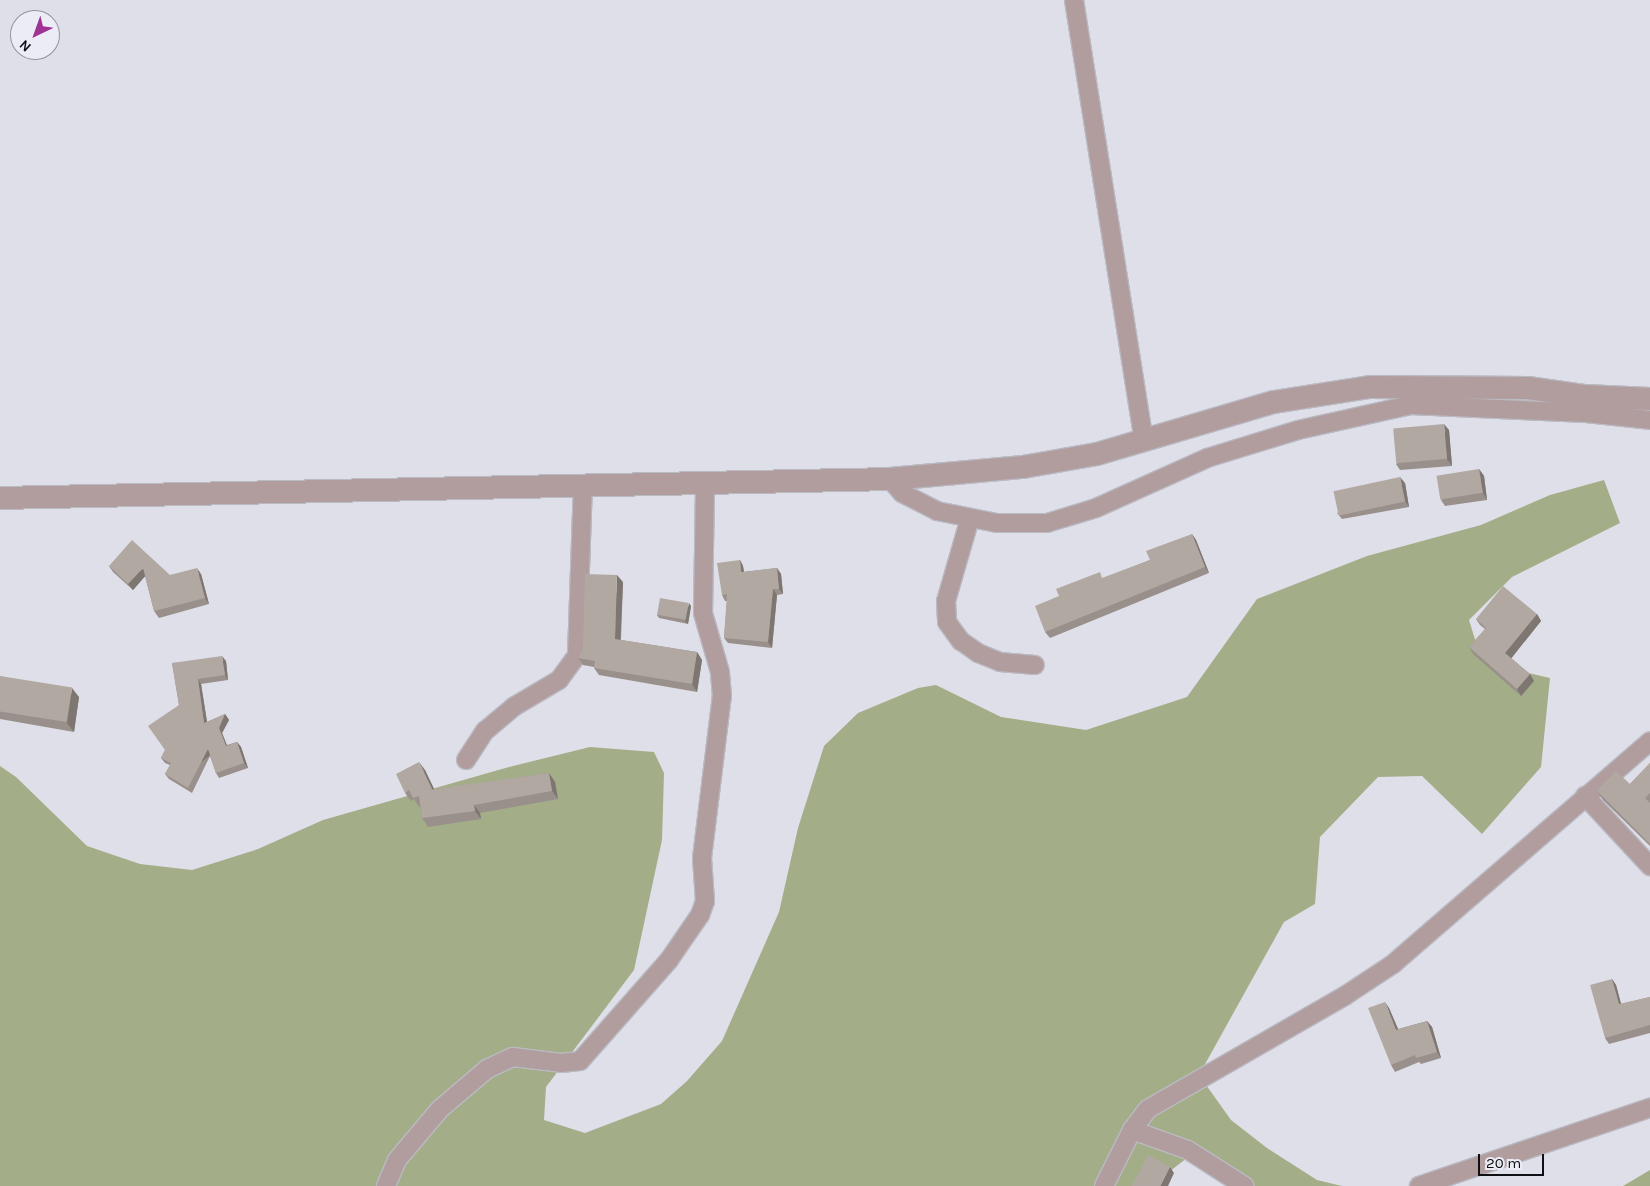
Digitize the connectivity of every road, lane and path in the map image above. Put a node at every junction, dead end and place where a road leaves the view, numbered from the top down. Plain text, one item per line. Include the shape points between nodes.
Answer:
1 (1074, 0) edge
2 (1650, 399) edge
3 (1650, 420) edge
4 (1144, 440) junction
5 (890, 479) junction
6 (705, 481) junction
7 (583, 484) junction
8 (0, 498) edge
9 (970, 518) junction
10 (1035, 665) dead end
11 (1650, 741) edge
12 (466, 760) dead end
13 (1585, 796) junction
14 (1650, 866) edge
15 (1650, 1108) edge
16 (1132, 1130) junction
17 (386, 1186) edge
18 (1104, 1186) edge
19 (1244, 1186) edge
20 (1419, 1186) edge

1 - 4 street
2 - 4 street via 1585,396 1528,388 1370,387 1274,402
3 - 9 street via 1586,413 1410,405 1298,430 1207,458 1096,508 1047,523 997,523
4 - 5 street via 1097,454 1023,467
5 - 6 street
5 - 9 street via 918,504
6 - 7 street
6 - 17 street via 703,613 720,672 722,696 702,858 705,901 700,915 669,960 580,1061 561,1063 513,1057 487,1069 440,1109 397,1160
7 - 8 street
7 - 12 street via 577,654 559,680 515,706 485,731
9 - 10 street via 946,601 947,622 961,641 978,653 1000,662
11 - 13 street
13 - 14 street
13 - 16 street via 1393,964 1346,995 1148,1109
15 - 20 street
16 - 18 street
16 - 19 street via 1188,1150

